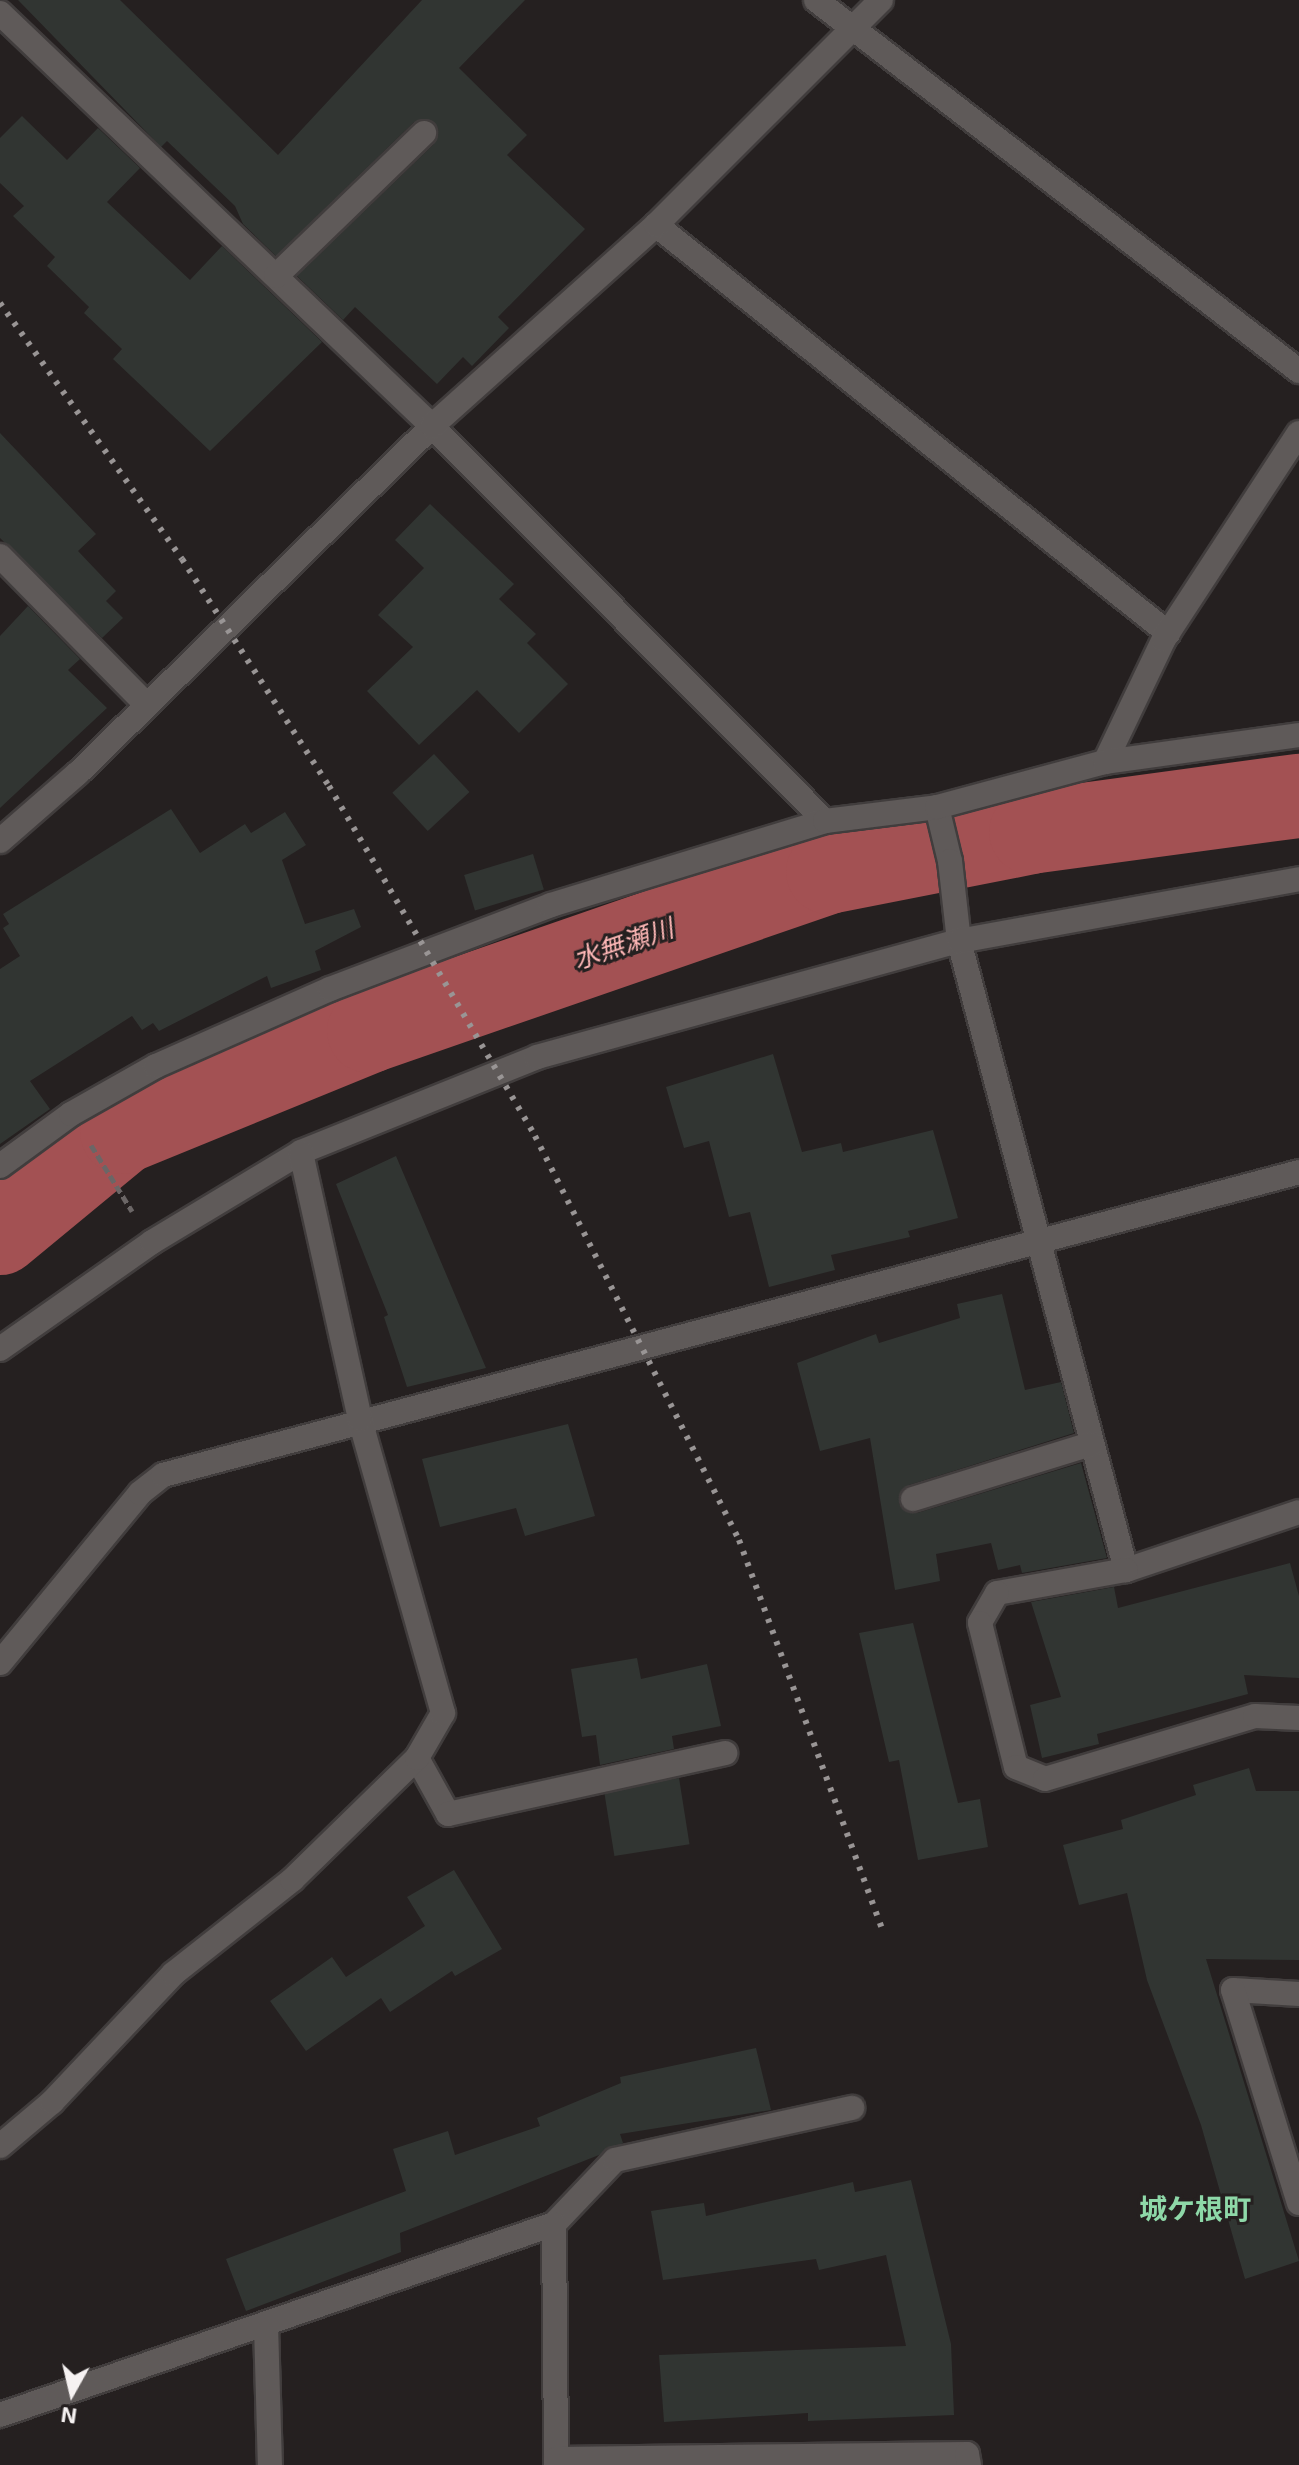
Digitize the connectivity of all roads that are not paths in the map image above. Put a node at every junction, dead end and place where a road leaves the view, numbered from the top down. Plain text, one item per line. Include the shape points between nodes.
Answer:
1 (816, 0) edge
2 (881, 0) edge
3 (0, 13) edge
4 (850, 27) junction
5 (424, 133) dead end
6 (656, 225) junction
7 (276, 276) junction
8 (1299, 371) edge
9 (432, 426) junction
10 (1299, 433) edge
11 (0, 556) edge
12 (1168, 633) junction
13 (145, 703) junction
14 (1299, 735) edge
15 (1105, 762) junction
16 (937, 807) junction
17 (825, 821) junction
18 (0, 841) edge
19 (1299, 879) edge
20 (959, 941) junction
21 (301, 1152) junction
22 (0, 1166) edge
23 (1299, 1172) edge
24 (1036, 1247) junction
25 (0, 1349) edge
26 (360, 1419) junction
27 (1091, 1444) junction
28 (913, 1499) dead end
29 (1299, 1512) edge
30 (1126, 1570) junction
31 (0, 1663) edge
32 (1299, 1718) edge
33 (725, 1753) dead end
34 (417, 1758) junction
35 (1299, 1994) edge
36 (852, 2108) dead end
37 (0, 2146) edge
38 (1299, 2203) edge
39 (554, 2224) junction
40 (266, 2325) junction
41 (0, 2415) edge
42 (556, 2462) edge
43 (270, 2465) edge
44 (969, 2465) edge

1 - 4 street
2 - 4 street
3 - 7 street
4 - 6 street
4 - 8 street
5 - 7 street
6 - 9 street
6 - 12 street
7 - 9 street
9 - 13 street
9 - 17 street
10 - 12 street
11 - 13 street
12 - 15 street
13 - 18 street via 78,773
14 - 15 street
15 - 16 street
16 - 17 street
16 - 20 street via 950,861
17 - 22 street via 551,905 330,989 156,1066 71,1114
19 - 20 street
20 - 21 street via 537,1057
20 - 24 street
21 - 25 street via 127,1259
21 - 26 street
23 - 24 street
24 - 26 street
24 - 27 street
26 - 31 street via 163,1475 140,1493
26 - 34 street via 443,1713
27 - 28 street
27 - 30 street
29 - 30 street
30 - 32 street via 997,1593 980,1623 1016,1767 1045,1779 1255,1716
33 - 34 street via 448,1814
34 - 37 street via 292,1880 173,1974 52,2102
35 - 38 street via 1233,1990
36 - 39 street via 615,2160
39 - 40 street
39 - 42 street
40 - 41 street
40 - 43 street
42 - 44 street via 967,2454

